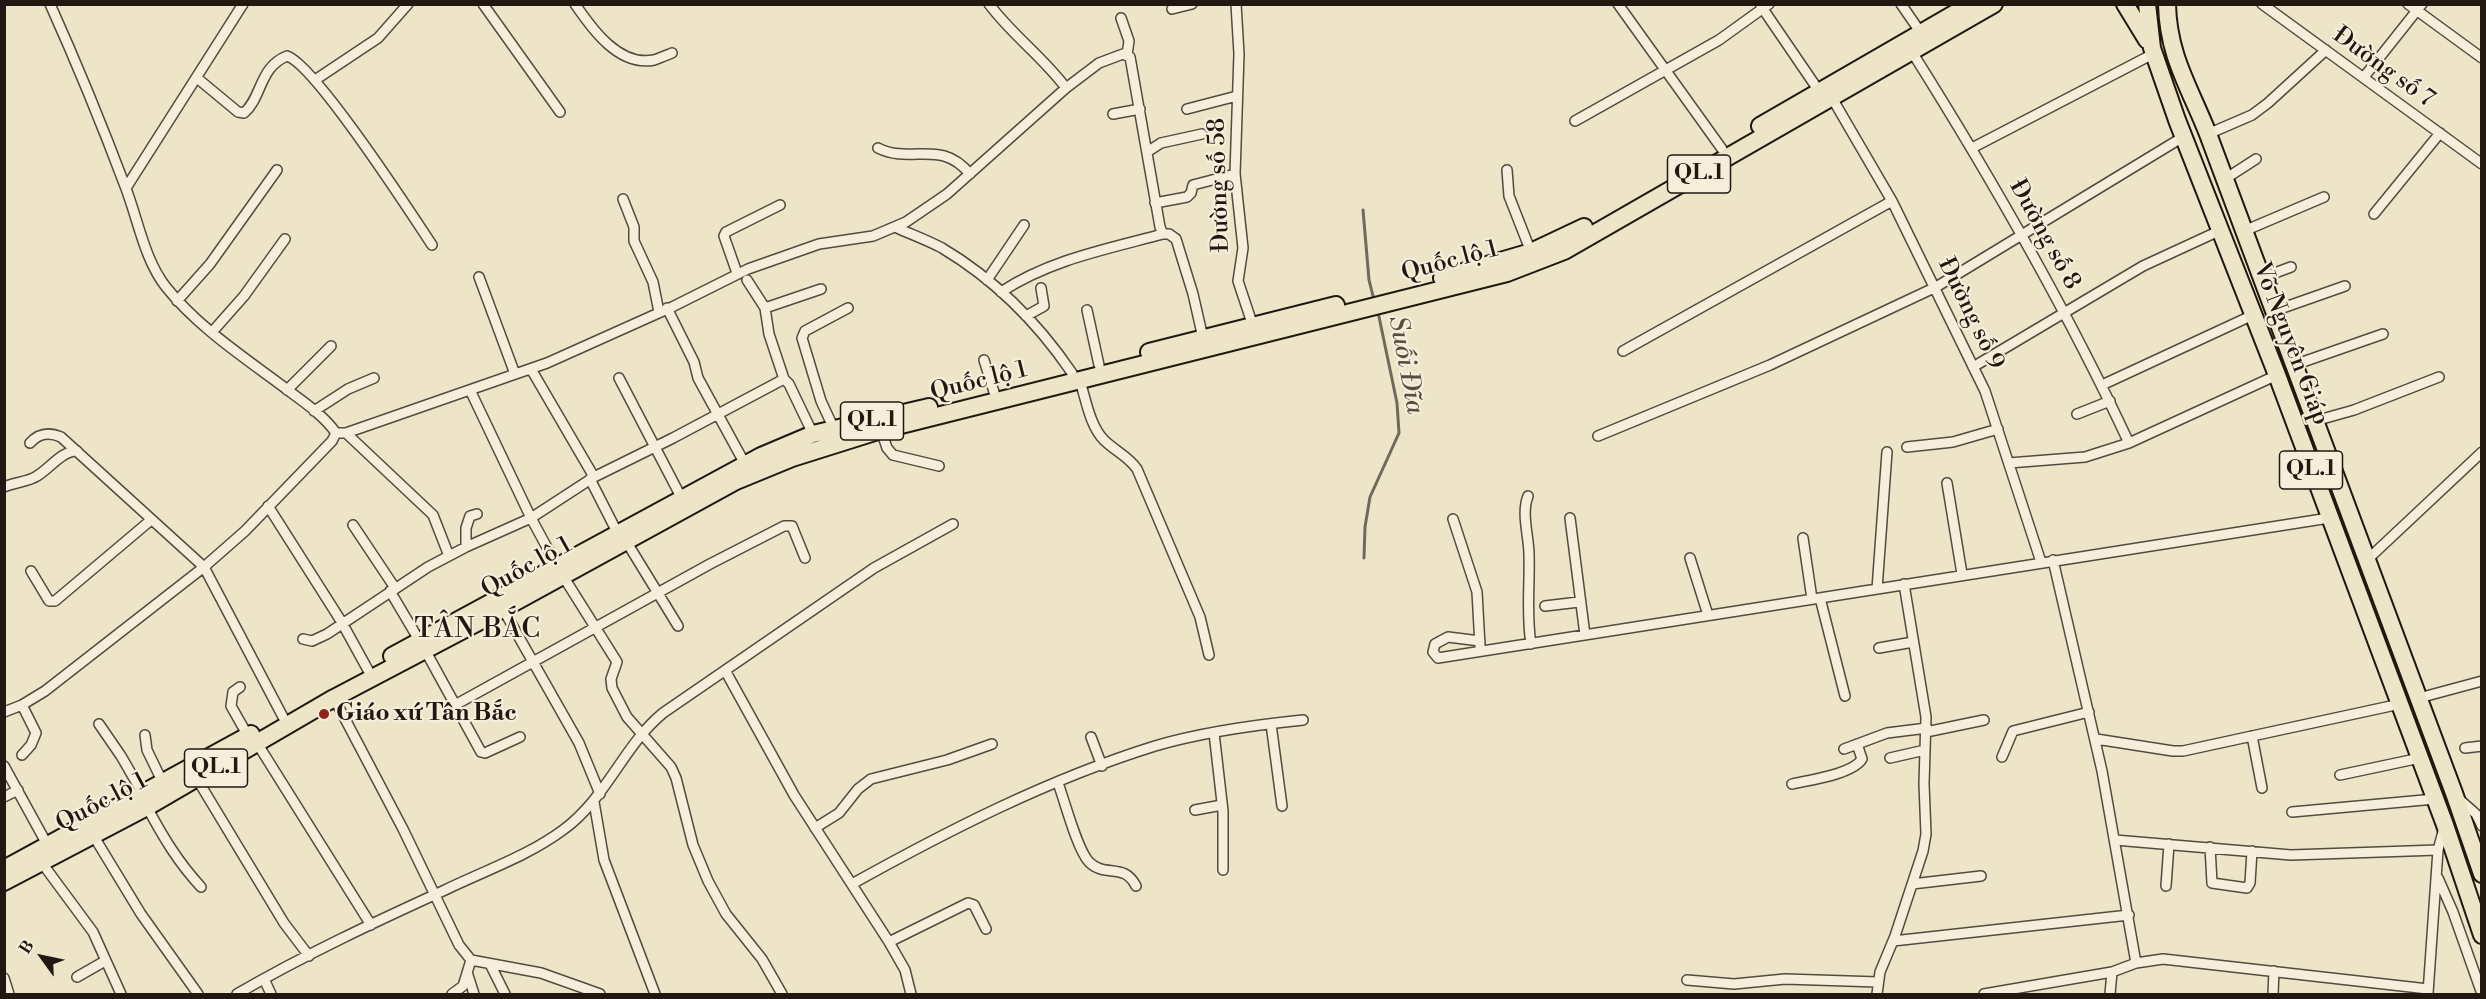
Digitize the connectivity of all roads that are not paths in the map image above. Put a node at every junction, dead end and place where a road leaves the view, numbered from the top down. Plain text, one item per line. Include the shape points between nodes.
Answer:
1 (50, 4) edge
2 (243, 4) edge
3 (408, 4) edge
4 (483, 4) edge
5 (575, 4) edge
6 (989, 4) edge
7 (1192, 4) edge
8 (1236, 4) edge
9 (1618, 4) edge
10 (1901, 4) edge
11 (1971, 4) edge
12 (1994, 4) edge
13 (2125, 4) edge
14 (2147, 4) edge
15 (2167, 4) edge
16 (2262, 4) edge
17 (2408, 4) edge
18 (1764, 6) edge
19 (2419, 8) edge
20 (1172, 9) dead end
21 (1121, 18) dead end
22 (1921, 33) junction
23 (2326, 50) junction
24 (2152, 51) junction
25 (1912, 52) junction
26 (672, 53) dead end
27 (1126, 55) junction
28 (2481, 57) edge
29 (1666, 70) junction
30 (2364, 77) junction
31 (197, 78) junction
32 (315, 80) junction
33 (1066, 88) junction
34 (1825, 94) junction
35 (1238, 96) junction
36 (1140, 109) junction
37 (1187, 109) dead end
38 (560, 112) dead end
39 (1113, 114) dead end
40 (1575, 121) dead end
41 (1202, 134) dead end
42 (2208, 134) junction
43 (2440, 134) junction
44 (2183, 137) junction
45 (878, 148) dead end
46 (1972, 148) junction
47 (1722, 149) junction
48 (1148, 152) junction
49 (2256, 159) dead end
50 (2481, 164) edge
51 (277, 170) dead end
52 (1507, 170) dead end
53 (970, 174) junction
54 (1235, 174) junction
55 (2225, 179) junction
56 (126, 188) junction
57 (2324, 197) dead end
58 (623, 200) dead end
59 (1892, 201) junction
60 (1155, 203) junction
61 (780, 205) dead end
62 (2374, 214) dead end
63 (1024, 225) dead end
64 (895, 227) junction
65 (2221, 230) junction
66 (2244, 231) junction
67 (1163, 234) junction
68 (2022, 235) junction
69 (285, 239) dead end
70 (432, 245) dead end
71 (1531, 252) junction
72 (2291, 267) dead end
73 (737, 273) junction
74 (479, 277) dead end
75 (2261, 278) junction
76 (747, 280) dead end
77 (987, 280) junction
78 (2345, 286) dead end
79 (1936, 287) junction
80 (1041, 288) dead end
81 (821, 289) dead end
82 (1001, 292) junction
83 (1385, 298) junction
84 (177, 301) junction
85 (1364, 304) junction
86 (765, 308) junction
87 (849, 308) dead end
88 (663, 310) junction
89 (1087, 310) dead end
90 (2274, 311) junction
91 (2066, 314) junction
92 (2253, 315) junction
93 (1026, 316) junction
94 (1253, 326) junction
95 (213, 331) junction
96 (2383, 334) dead end
97 (1203, 338) junction
98 (331, 346) dead end
99 (1623, 351) dead end
100 (984, 360) dead end
101 (1099, 365) junction
102 (2294, 365) junction
103 (1973, 368) junction
104 (531, 369) junction
105 (515, 374) junction
106 (2277, 375) junction
107 (1076, 377) junction
108 (2439, 377) dead end
109 (374, 378) dead end
110 (619, 378) dead end
111 (784, 378) junction
112 (2102, 385) junction
113 (287, 390) junction
114 (470, 390) junction
115 (994, 392) junction
116 (2110, 401) junction
117 (314, 411) junction
118 (717, 413) junction
119 (2077, 414) dead end
120 (2315, 421) junction
121 (834, 429) junction
122 (1998, 429) junction
123 (881, 430) junction
124 (336, 433) junction
125 (346, 433) junction
126 (813, 434) junction
127 (1598, 436) dead end
128 (30, 443) dead end
129 (2129, 443) junction
130 (654, 447) junction
131 (1907, 447) dead end
132 (77, 451) junction
133 (1887, 452) dead end
134 (2481, 453) edge
135 (2009, 463) junction
136 (745, 464) junction
137 (939, 466) dead end
138 (592, 478) junction
139 (1947, 483) dead end
140 (4, 486) edge
141 (1528, 496) dead end
142 (681, 497) junction
143 (268, 506) junction
144 (477, 514) dead end
145 (531, 518) junction
146 (1570, 518) dead end
147 (2329, 518) junction
148 (1453, 519) dead end
149 (151, 520) junction
150 (953, 524) dead end
151 (353, 525) dead end
152 (622, 537) junction
153 (1803, 538) dead end
154 (466, 547) junction
155 (449, 556) junction
156 (805, 558) dead end
157 (1690, 558) dead end
158 (2053, 560) junction
159 (2367, 561) junction
160 (2041, 562) junction
161 (204, 567) junction
162 (31, 571) dead end
163 (560, 571) junction
164 (1962, 574) junction
165 (1904, 584) junction
166 (1877, 589) junction
167 (393, 590) junction
168 (657, 593) junction
169 (1816, 598) junction
170 (1579, 603) junction
171 (1545, 606) dead end
172 (502, 609) junction
173 (1708, 615) junction
174 (342, 623) junction
175 (678, 626) dead end
176 (595, 629) junction
177 (1585, 635) junction
178 (303, 639) dead end
179 (1913, 642) junction
180 (1531, 644) junction
181 (422, 645) junction
182 (1879, 648) dead end
183 (1209, 655) dead end
184 (533, 663) junction
185 (368, 670) junction
186 (726, 672) junction
187 (2481, 681) edge
188 (240, 687) dead end
189 (1845, 696) dead end
190 (334, 698) junction
191 (2419, 698) junction
192 (2400, 704) junction
193 (22, 705) junction
194 (455, 705) junction
195 (4, 712) edge
196 (2089, 712) junction
197 (283, 717) junction
198 (1303, 720) dead end
199 (1984, 720) dead end
200 (99, 724) dead end
201 (1271, 724) junction
202 (1926, 730) junction
203 (1214, 733) junction
204 (145, 735) dead end
205 (641, 735) junction
206 (2252, 736) junction
207 (520, 737) dead end
208 (1091, 737) dead end
209 (2096, 739) junction
210 (253, 740) junction
211 (992, 744) dead end
212 (1857, 744) junction
213 (2481, 746) edge
214 (2465, 748) dead end
215 (1844, 749) dead end
216 (1925, 750) junction
217 (22, 755) dead end
218 (1890, 758) dead end
219 (2002, 758) dead end
220 (2420, 758) junction
221 (4, 766) edge
222 (1102, 766) junction
223 (2340, 775) dead end
224 (197, 779) junction
225 (164, 783) junction
226 (1058, 783) junction
227 (1792, 784) dead end
228 (2262, 788) dead end
229 (18, 790) junction
230 (2454, 793) junction
231 (4, 797) edge
232 (597, 798) junction
233 (2435, 799) junction
234 (145, 800) junction
235 (1222, 805) junction
236 (1282, 806) dead end
237 (1195, 810) dead end
238 (2292, 812) dead end
239 (2479, 814) edge
240 (2445, 825) junction
241 (2481, 826) edge
242 (815, 828) junction
243 (93, 835) junction
244 (2115, 840) junction
245 (2169, 843) junction
246 (48, 846) junction
247 (2210, 847) junction
248 (2438, 850) junction
249 (2252, 851) junction
250 (42, 863) junction
251 (4, 869) edge
252 (1222, 870) dead end
253 (2481, 874) edge
254 (1981, 876) dead end
255 (2437, 876) junction
256 (4, 882) edge
257 (852, 884) junction
258 (1912, 884) junction
259 (1136, 886) dead end
260 (2166, 886) dead end
261 (201, 887) dead end
262 (434, 895) junction
263 (2129, 915) junction
264 (371, 925) junction
265 (986, 929) dead end
266 (2481, 935) edge
267 (1893, 941) junction
268 (889, 942) junction
269 (309, 956) junction
270 (471, 960) junction
271 (105, 961) junction
272 (2136, 963) junction
273 (490, 964) junction
274 (2274, 971) junction
275 (2112, 972) junction
276 (468, 975) junction
277 (77, 977) dead end
278 (4, 978) edge
279 (264, 979) junction
280 (1688, 980) dead end
281 (1878, 982) junction
282 (2428, 992) edge
283 (9, 994) edge
284 (121, 994) edge
285 (198, 994) edge
286 (237, 994) edge
287 (272, 994) edge
288 (452, 994) edge
289 (474, 994) edge
290 (505, 994) edge
291 (600, 994) edge
292 (656, 994) edge
293 (782, 994) edge
294 (911, 994) edge
295 (1877, 994) edge
296 (1984, 994) edge
297 (2110, 994) edge
298 (2273, 994) edge
299 (2481, 994) edge

1 - 56 street
2 - 31 street
3 - 32 street via 378,38
4 - 38 street
5 - 26 street via 617,51 639,60
6 - 33 street
7 - 20 street
8 - 35 street, Đường số 58
9 - 29 street
10 - 22 street
11 - 22 highway, Quốc lộ 1 / QL.1
12 - 25 highway, Quốc lộ 1 / QL.1
13 - 24 highway
14 - 24 highway, Võ Nguyên Giáp / QL.1
15 - 42 highway, Võ Nguyên Giáp / QL.1 via 2178,68
16 - 23 street, Đường số 7
17 - 19 street
18 - 29 street via 1725,37
18 - 34 street, Đường số 9
19 - 28 street
19 - 30 street
21 - 27 street via 1129,42
22 - 34 highway, Quốc lộ 1 / QL.1
23 - 30 street, Đường số 7
23 - 42 street via 2252,115
24 - 44 highway, Võ Nguyên Giáp / QL.1
24 - 46 street
25 - 34 highway, Quốc lộ 1 / QL.1
25 - 46 street, Đường số 8
27 - 33 street via 1099,63
27 - 36 street via 1130,57
29 - 40 street
29 - 47 street
30 - 43 street, Đường số 7
31 - 32 street via 244,113 279,59 292,58
31 - 56 street
32 - 70 street
33 - 53 street
34 - 47 highway, Quốc lộ 1 / QL.1
34 - 59 street, Đường số 9
34 - 83 highway, Quốc lộ 1 / QL.1 via 1564,251 1507,273
35 - 37 street
35 - 54 street, Đường số 58
36 - 39 street
36 - 48 street
41 - 48 street via 1161,143
42 - 55 highway, Võ Nguyên Giáp / QL.1
43 - 50 street, Đường số 7
43 - 62 street
44 - 65 highway, Võ Nguyên Giáp / QL.1
44 - 68 street
45 - 53 street via 889,154 951,157
46 - 68 street, Đường số 8
47 - 71 highway, Quốc lộ 1 / QL.1
48 - 60 street
49 - 55 street
51 - 84 street via 210,264
52 - 71 street via 1509,196
53 - 64 street via 925,211
54 - 60 street via 1193,185 1187,197
54 - 94 street, Đường số 58 via 1243,242 1238,281
55 - 66 highway, Võ Nguyên Giáp / QL.1
56 - 84 street via 148,253
57 - 66 street
58 - 88 street via 634,226 634,241
59 - 79 street, Đường số 9
59 - 99 street
60 - 67 street
61 - 73 street via 726,232
63 - 77 street
64 - 73 street via 855,240 819,244
64 - 77 street via 941,248
65 - 91 street via 2144,266
65 - 92 highway, Võ Nguyên Giáp / QL.1
66 - 75 highway, Võ Nguyên Giáp / QL.1
67 - 82 street via 1065,261 1026,276
67 - 97 street via 1176,239
68 - 79 street
68 - 91 street, Đường số 8
69 - 95 street
71 - 83 highway, Quốc lộ 1 / QL.1
72 - 75 street
73 - 88 street
74 - 105 street
75 - 90 highway, Võ Nguyên Giáp / QL.1
76 - 86 street
77 - 82 street
78 - 90 street
79 - 103 street, Đường số 9
79 - 127 street via 1770,365
80 - 93 street via 1042,308
81 - 86 street
82 - 93 street
83 - 85 highway, Quốc lộ 1 / QL.1
84 - 95 street
85 - 94 highway, Quốc lộ 1 / QL.1
85 - 107 highway, Quốc lộ 1 / QL.1
86 - 111 street
87 - 121 street via 805,331 802,338
88 - 104 street
88 - 118 street via 694,362
89 - 101 street
90 - 102 highway, Võ Nguyên Giáp / QL.1
91 - 103 street
91 - 112 street, Đường số 8
92 - 106 highway, Võ Nguyên Giáp / QL.1
92 - 112 street
93 - 107 street
94 - 97 highway, Quốc lộ 1 / QL.1
95 - 113 street
96 - 102 street
97 - 101 highway, Quốc lộ 1 / QL.1
98 - 113 street
100 - 115 street
101 - 107 highway, Quốc lộ 1 / QL.1
102 - 120 highway, Võ Nguyên Giáp / QL.1
103 - 122 street, Đường số 9
104 - 105 street
104 - 138 street
105 - 114 street
106 - 129 street
106 - 147 highway, Võ Nguyên Giáp / QL.1
107 - 115 highway, Quốc lộ 1 / QL.1
107 - 123 highway, Quốc lộ 1 / QL.1
107 - 183 street via 1097,430 1137,469 1200,617
108 - 120 street
109 - 117 street
110 - 130 street
111 - 118 street
111 - 126 street
112 - 116 street, Đường số 8
113 - 117 street
114 - 125 street
114 - 145 street
115 - 121 highway, Quốc lộ 1 / QL.1
116 - 119 street
116 - 129 street, Đường số 8
117 - 124 street
118 - 130 street
118 - 136 street
120 - 159 highway, Võ Nguyên Giáp / QL.1
121 - 126 highway, Quốc lộ 1 / QL.1
122 - 131 street via 1953,442
122 - 135 street, Đường số 9
123 - 137 street via 894,455
123 - 152 highway, Quốc lộ 1 / QL.1 via 763,469
124 - 125 street
124 - 143 street
125 - 155 street via 433,515
126 - 136 highway, Quốc lộ 1 / QL.1
128 - 132 street via 50,433
129 - 135 street via 2085,457
130 - 138 street
130 - 142 street
132 - 140 street via 65,454 34,478
132 - 149 street
133 - 166 street
134 - 159 street
135 - 160 street, Đường số 9
136 - 142 highway, Quốc lộ 1 / QL.1
138 - 145 street
138 - 152 street
139 - 164 street
141 - 180 street via 1525,507
142 - 152 highway, Quốc lộ 1 / QL.1
143 - 161 street
143 - 174 street
144 - 154 street via 466,522
145 - 154 street
145 - 163 street
146 - 170 street
147 - 158 street
147 - 192 highway, Võ Nguyên Giáp / QL.1
148 - 180 street via 1477,592 1480,646
149 - 161 street
149 - 162 street via 55,602 49,601
150 - 186 street via 898,553
151 - 167 street
152 - 163 highway, Quốc lộ 1 / QL.1
152 - 168 street
153 - 169 street
154 - 155 street
155 - 167 street
156 - 168 street via 792,526 784,526
157 - 173 street
158 - 160 street
158 - 196 street
159 - 191 highway, Võ Nguyên Giáp / QL.1
160 - 164 street
161 - 193 street via 79,667
161 - 197 street
163 - 172 highway, Quốc lộ 1 / QL.1
163 - 176 street
163 - 181 highway, Quốc lộ 1 / QL.1
164 - 165 street
165 - 166 street
165 - 179 street
166 - 169 street
167 - 174 street
167 - 181 street
168 - 175 street
168 - 176 street
169 - 173 street
169 - 189 street
170 - 171 street
170 - 177 street
172 - 181 highway, Quốc lộ 1 / QL.1
172 - 184 street
173 - 177 street
174 - 178 street via 312,641
174 - 185 street
176 - 184 street
176 - 205 street via 617,662 612,688
177 - 180 street
179 - 182 street
179 - 202 street
181 - 185 highway, Quốc lộ 1 / QL.1
181 - 190 highway, Quốc lộ 1 / QL.1
181 - 194 street
184 - 194 street
184 - 232 street via 579,743
185 - 197 highway, Quốc lộ 1 / QL.1
186 - 205 street via 663,713
186 - 242 street
187 - 191 street
188 - 210 street via 234,692 231,706
190 - 210 highway, Quốc lộ 1 / QL.1
190 - 262 street
191 - 230 highway, Võ Nguyên Giáp / QL.1
192 - 206 street
192 - 220 highway, Võ Nguyên Giáp / QL.1
193 - 195 street
193 - 217 street via 36,733 32,745
194 - 207 street via 483,753
196 - 209 street
196 - 219 street via 2013,731
197 - 210 highway, Quốc lộ 1 / QL.1
198 - 201 street
199 - 202 street
200 - 234 street
201 - 203 street
201 - 236 street
202 - 212 street via 1887,734
202 - 216 street
203 - 222 street via 1155,746
203 - 235 street
204 - 225 street via 147,750
205 - 232 street
205 - 293 street via 676,778 693,845 717,899 762,959
206 - 209 street via 2173,751
206 - 228 street
208 - 222 street
209 - 244 street
210 - 224 highway, Quốc lộ 1 / QL.1
210 - 225 highway, Quốc lộ 1 / QL.1
210 - 264 street
211 - 242 street via 871,779 839,813
212 - 215 street
212 - 227 street via 1862,759 1857,765
213 - 214 street
216 - 218 street
216 - 258 street via 1926,834
220 - 223 street
220 - 233 highway, Võ Nguyên Giáp / QL.1
221 - 229 street
222 - 226 street
224 - 234 highway, Quốc lộ 1 / QL.1
224 - 269 street via 284,923
225 - 234 highway, Quốc lộ 1 / QL.1
226 - 257 street via 932,840
226 - 259 street via 1085,857 1096,867 1124,872
229 - 231 street
229 - 246 street
230 - 239 street via 2461,803
230 - 253 highway, Võ Nguyên Giáp / QL.1
232 - 262 street via 564,830 535,848
232 - 292 street via 604,860
233 - 238 street
233 - 240 highway, Võ Nguyên Giáp / QL.1
234 - 243 highway, Quốc lộ 1 / QL.1
234 - 246 highway, Quốc lộ 1 / QL.1
234 - 261 street via 170,849
235 - 237 street
235 - 252 street
239 - 241 street
240 - 248 street
240 - 266 highway, Võ Nguyên Giáp / QL.1
242 - 257 street
243 - 250 highway, Quốc lộ 1 / QL.1
243 - 285 street via 141,914
244 - 245 street
244 - 263 street
245 - 247 street
245 - 260 street
246 - 251 highway, Quốc lộ 1 / QL.1
247 - 249 street
247 - 249 street via 2212,884 2247,888
248 - 249 street via 2302,855
248 - 255 street
250 - 256 highway, Quốc lộ 1 / QL.1
250 - 271 street via 93,932
254 - 258 street
255 - 282 street
255 - 299 street
257 - 268 street
258 - 267 street
262 - 264 street
262 - 270 street via 459,945
263 - 267 street
263 - 272 street
264 - 269 street
265 - 268 street via 974,904 968,903
267 - 281 street
268 - 294 street via 905,970
269 - 279 street
270 - 273 street
270 - 276 street
271 - 277 street
271 - 284 street
272 - 274 street via 2175,959
272 - 275 street
273 - 290 street
273 - 291 street via 556,977
274 - 282 street
274 - 298 street
275 - 296 street
275 - 297 street
276 - 288 street via 463,986
276 - 289 street
278 - 283 street
279 - 286 street
279 - 287 street
280 - 281 street via 1734,984 1785,980
281 - 295 street

